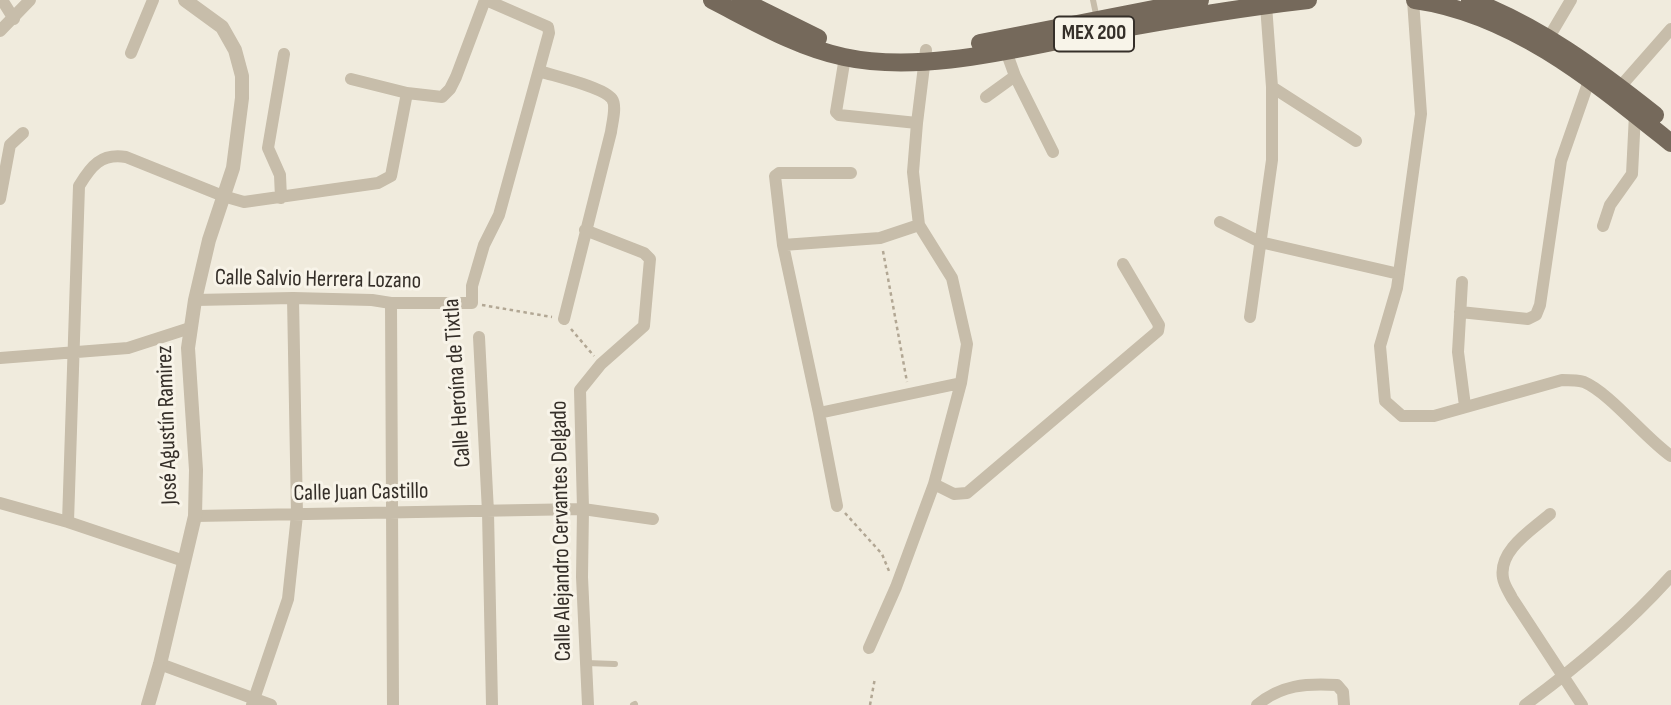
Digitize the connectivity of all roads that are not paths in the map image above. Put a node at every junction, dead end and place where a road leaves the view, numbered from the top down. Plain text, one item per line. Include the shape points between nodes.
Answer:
1 (2, 0) edge
2 (30, 0) edge
3 (153, 0) edge
4 (185, 0) edge
5 (485, 0) edge
6 (712, 0) edge
7 (741, 0) edge
8 (1093, 0) edge
9 (1308, 0) edge
10 (1414, 0) edge
11 (1470, 0) edge
12 (1571, 0) edge
13 (1205, 5) edge
14 (1266, 5) junction
15 (1234, 6) edge
16 (1149, 11) edge
17 (14, 19) junction
18 (1099, 27) junction
19 (1671, 29) edge
20 (0, 31) edge
21 (1546, 42) junction
22 (1006, 51) junction
23 (131, 53) dead end
24 (284, 54) dead end
25 (926, 55) junction
26 (845, 57) junction
27 (539, 71) junction
28 (1591, 74) junction
29 (1015, 76) junction
30 (351, 79) dead end
31 (1272, 87) junction
32 (1620, 87) junction
33 (407, 93) junction
34 (986, 97) dead end
35 (1635, 114) junction
36 (917, 123) junction
37 (1671, 128) edge
38 (23, 133) dead end
39 (1356, 141) dead end
40 (1671, 143) edge
41 (1053, 152) dead end
42 (851, 173) dead end
43 (223, 196) junction
44 (281, 198) junction
45 (0, 199) edge
46 (1220, 222) dead end
47 (919, 225) junction
48 (1603, 226) dead end
49 (585, 230) junction
50 (1260, 242) junction
51 (783, 245) junction
52 (1123, 264) dead end
53 (1399, 274) junction
54 (1462, 282) dead end
55 (293, 298) junction
56 (195, 300) junction
57 (391, 303) junction
58 (472, 303) joint
59 (1460, 312) junction
60 (1250, 317) dead end
61 (564, 319) road end
62 (190, 328) junction
63 (479, 337) dead end
64 (73, 353) junction
65 (0, 358) edge
66 (961, 383) junction
67 (1465, 406) junction
68 (818, 413) junction
69 (1671, 456) edge
70 (934, 484) junction
71 (0, 503) edge
72 (837, 506) road end
73 (583, 509) junction
74 (488, 512) junction
75 (392, 514) junction
76 (1550, 514) dead end
77 (297, 515) junction
78 (195, 516) junction
79 (653, 519) dead end
80 (68, 522) junction
81 (184, 561) junction
82 (1671, 576) edge
83 (869, 648) dead end
84 (584, 663) junction
85 (160, 664) junction
86 (615, 664) dead end
87 (1564, 676) junction
88 (253, 701) edge
89 (148, 705) edge
90 (271, 705) edge
91 (393, 705) edge
92 (492, 705) edge
93 (588, 705) edge
94 (1257, 705) edge
95 (1344, 705) edge
96 (1525, 705) edge
97 (1583, 705) edge

1 - 17 street
2 - 17 street
3 - 23 street
4 - 43 street, José Agustín Ramirez via 222,27 242,76 236,152
5 - 27 street, Calle Heroína de Tixtla via 548,27
5 - 33 street via 450,89 442,97
6 - 26 main road, MEX 200 via 804,46
7 - 25 main road, MEX 200 via 809,35 835,43
8 - 18 lane
9 - 14 main road, MEX 200
10 - 21 main road via 1436,3
10 - 53 street via 1421,114
11 - 21 main road via 1507,14
12 - 21 street
13 - 15 main road, MEX 200
13 - 16 main road, MEX 200
14 - 15 main road, MEX 200
14 - 31 street
16 - 18 main road, MEX 200
17 - 20 street
18 - 22 main road, MEX 200
18 - 25 main road, MEX 200
19 - 32 street
21 - 28 main road
22 - 25 main road, MEX 200
22 - 29 street
24 - 44 street via 268,148 280,174
25 - 26 main road, MEX 200 via 878,61
25 - 36 street
26 - 36 street via 839,115
27 - 49 street via 602,91 613,104 611,132
27 - 58 street, Calle Heroína de Tixtla via 499,215 472,286
28 - 32 main road
28 - 35 main road
28 - 59 street via 1561,161 1536,315 1528,319
29 - 34 street
29 - 41 street
30 - 33 street
31 - 39 street
31 - 50 street via 1272,160
32 - 37 main road
33 - 44 street via 391,176 378,183
35 - 40 main road
35 - 48 street via 1632,174 1610,205
36 - 47 street via 913,172
38 - 45 street via 10,145
42 - 51 street via 775,176
43 - 44 street via 244,202
43 - 56 street, José Agustín Ramirez
43 - 64 street via 126,158 113,155 97,162 79,186
46 - 50 street
47 - 51 street via 880,238
47 - 66 street via 952,278 967,344
49 - 61 street
49 - 73 street, Calle Alejandro Cervantes Delgado via 650,259 644,326 601,364 580,390
50 - 53 street
50 - 60 street
51 - 68 street
52 - 70 street via 1159,325 1158,331 967,493 954,494
53 - 67 street via 1380,346 1385,401 1402,416 1434,416
54 - 59 street
55 - 56 street, Calle Salvio Herrera Lozano
55 - 57 street, Calle Salvio Herrera Lozano
55 - 77 street
56 - 62 street, José Agustín Ramirez
57 - 58 street, Calle Salvio Herrera Lozano
57 - 75 street
59 - 67 street via 1458,352
62 - 64 street via 128,348
62 - 78 street, José Agustín Ramirez
63 - 74 street, Calle Heroína de Tixtla
64 - 65 street
64 - 80 street
66 - 68 street
66 - 70 street
67 - 69 street via 1562,380 1583,382
68 - 72 street
70 - 83 street
71 - 80 street
73 - 74 street, Calle Juan Castillo
73 - 79 street, Calle Juan Castillo
73 - 84 street, Calle Alejandro Cervantes Delgado
74 - 75 street, Calle Juan Castillo
74 - 92 street, Calle Heroína de Tixtla
75 - 77 street, Calle Juan Castillo
75 - 91 street
76 - 87 street via 1517,543 1503,563 1503,580
77 - 78 street, Calle Juan Castillo
77 - 88 street via 288,599
78 - 81 street, José Agustín Ramirez
80 - 81 street
81 - 85 street, José Agustín Ramirez
82 - 87 street
84 - 86 lane
84 - 93 street, Calle Alejandro Cervantes Delgado
85 - 88 street
85 - 89 street, José Agustín Ramirez
87 - 96 street
87 - 97 street
88 - 90 street
94 - 95 street via 1278,690 1315,684 1337,685

